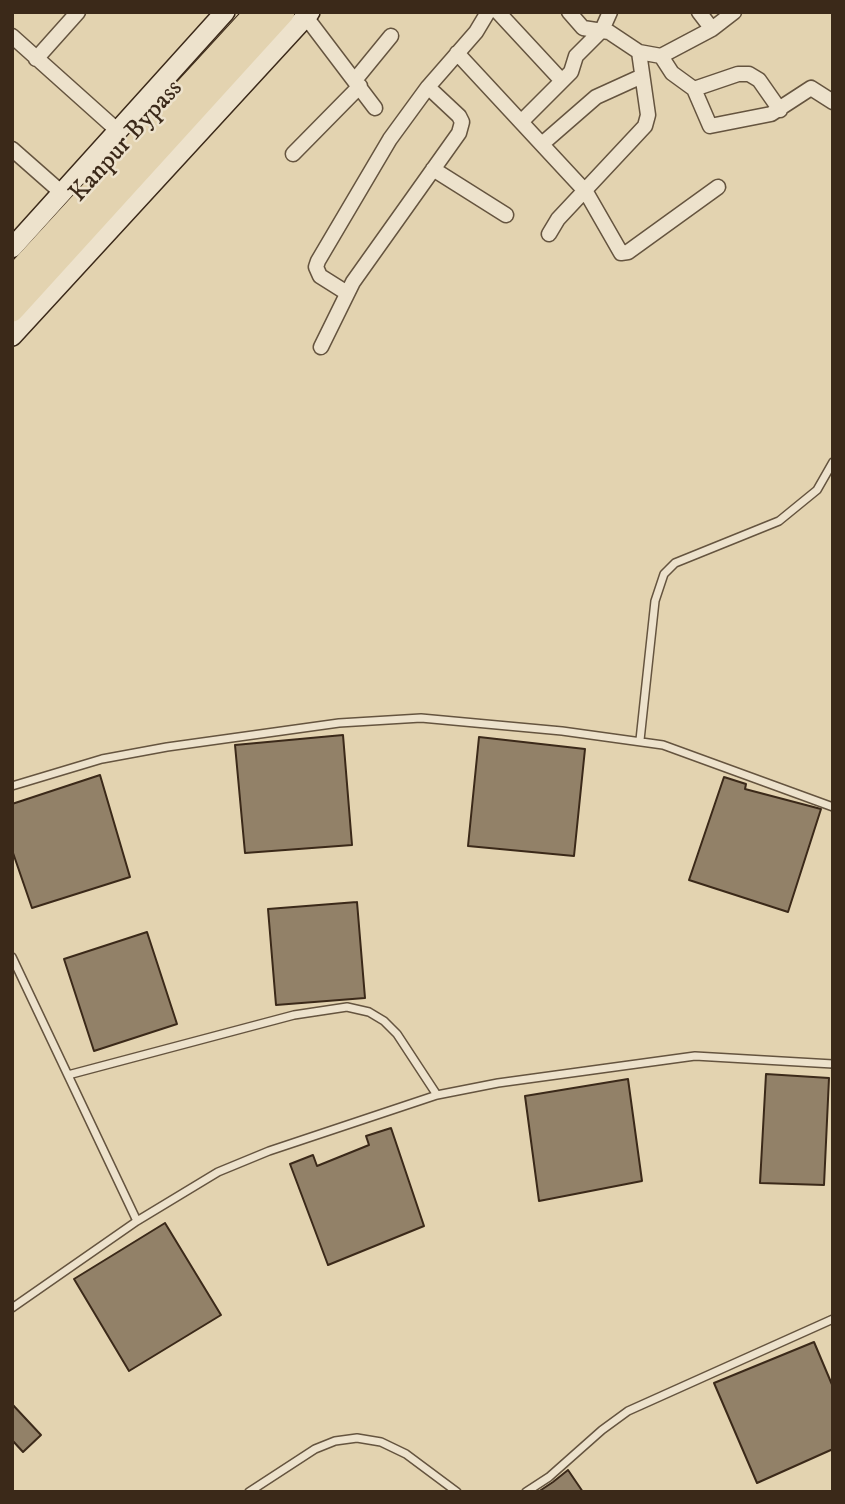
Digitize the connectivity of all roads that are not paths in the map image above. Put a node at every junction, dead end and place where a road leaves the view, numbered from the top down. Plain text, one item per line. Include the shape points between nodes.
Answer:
1 (225, 12) edge
2 (257, 12) edge
3 (488, 12) edge
4 (498, 12) edge
5 (569, 12) edge
6 (610, 12) edge
7 (699, 12) edge
8 (734, 12) edge
9 (76, 13) edge
10 (300, 14) edge
11 (712, 29) junction
12 (602, 30) junction
13 (12, 36) edge
14 (391, 36) dead end
15 (639, 51) junction
16 (457, 53) junction
17 (661, 56) junction
18 (36, 59) junction
19 (640, 77) junction
20 (562, 81) junction
21 (358, 83) junction
22 (428, 87) junction
23 (694, 89) junction
24 (833, 102) edge
25 (375, 108) dead end
26 (779, 110) junction
27 (521, 122) junction
28 (117, 130) junction
29 (542, 144) junction
30 (12, 149) edge
31 (293, 154) dead end
32 (433, 169) junction
33 (718, 187) dead end
34 (586, 192) junction
35 (62, 193) junction
36 (506, 215) dead end
37 (549, 234) dead end
38 (12, 248) edge
39 (12, 279) edge
40 (347, 293) junction
41 (12, 310) edge
42 (12, 335) edge
43 (321, 347) dead end
44 (833, 462) edge
45 (640, 740) junction
46 (12, 786) edge
47 (833, 807) edge
48 (12, 957) edge
49 (833, 1064) edge
50 (68, 1075) junction
51 (437, 1095) junction
52 (137, 1221) junction
53 (12, 1308) edge
54 (833, 1319) edge
55 (249, 1492) edge
56 (457, 1492) edge
57 (526, 1492) edge

1 - 28 main road
2 - 39 highway, Kanpur Bypass
3 - 16 street
4 - 20 street
5 - 12 street via 583,28
6 - 12 street
7 - 11 street
8 - 11 street
9 - 18 street
10 - 21 street
10 - 41 highway, Kanpur Bypass
10 - 42 main road
11 - 17 street
12 - 15 street
12 - 20 street via 576,56
13 - 18 street
14 - 21 street
15 - 17 street
15 - 19 street
16 - 22 street
16 - 27 street
17 - 23 street via 672,73
18 - 28 street
19 - 29 street via 596,97
19 - 34 street via 648,115 645,126
20 - 27 street
21 - 25 street
21 - 31 street
22 - 32 street via 462,122
22 - 40 street via 379,156 318,261 320,276
23 - 26 street via 749,74 759,80
23 - 26 street via 710,126
24 - 26 street via 811,88
27 - 29 street
28 - 35 main road
29 - 34 street
30 - 35 street
32 - 36 street
32 - 40 street
33 - 34 street via 621,253
34 - 37 street
35 - 38 main road
40 - 43 street
44 - 45 lane via 817,490 779,521 676,563 664,574 655,601
45 - 46 lane via 421,718 339,723 102,759
45 - 47 lane
48 - 50 lane
49 - 51 lane via 695,1056
50 - 51 lane via 294,1015 347,1007 384,1021
50 - 52 lane
51 - 52 lane via 269,1151 180,1193
52 - 53 lane
54 - 57 lane via 628,1412
55 - 56 lane via 315,1449 357,1438 381,1442 406,1454

